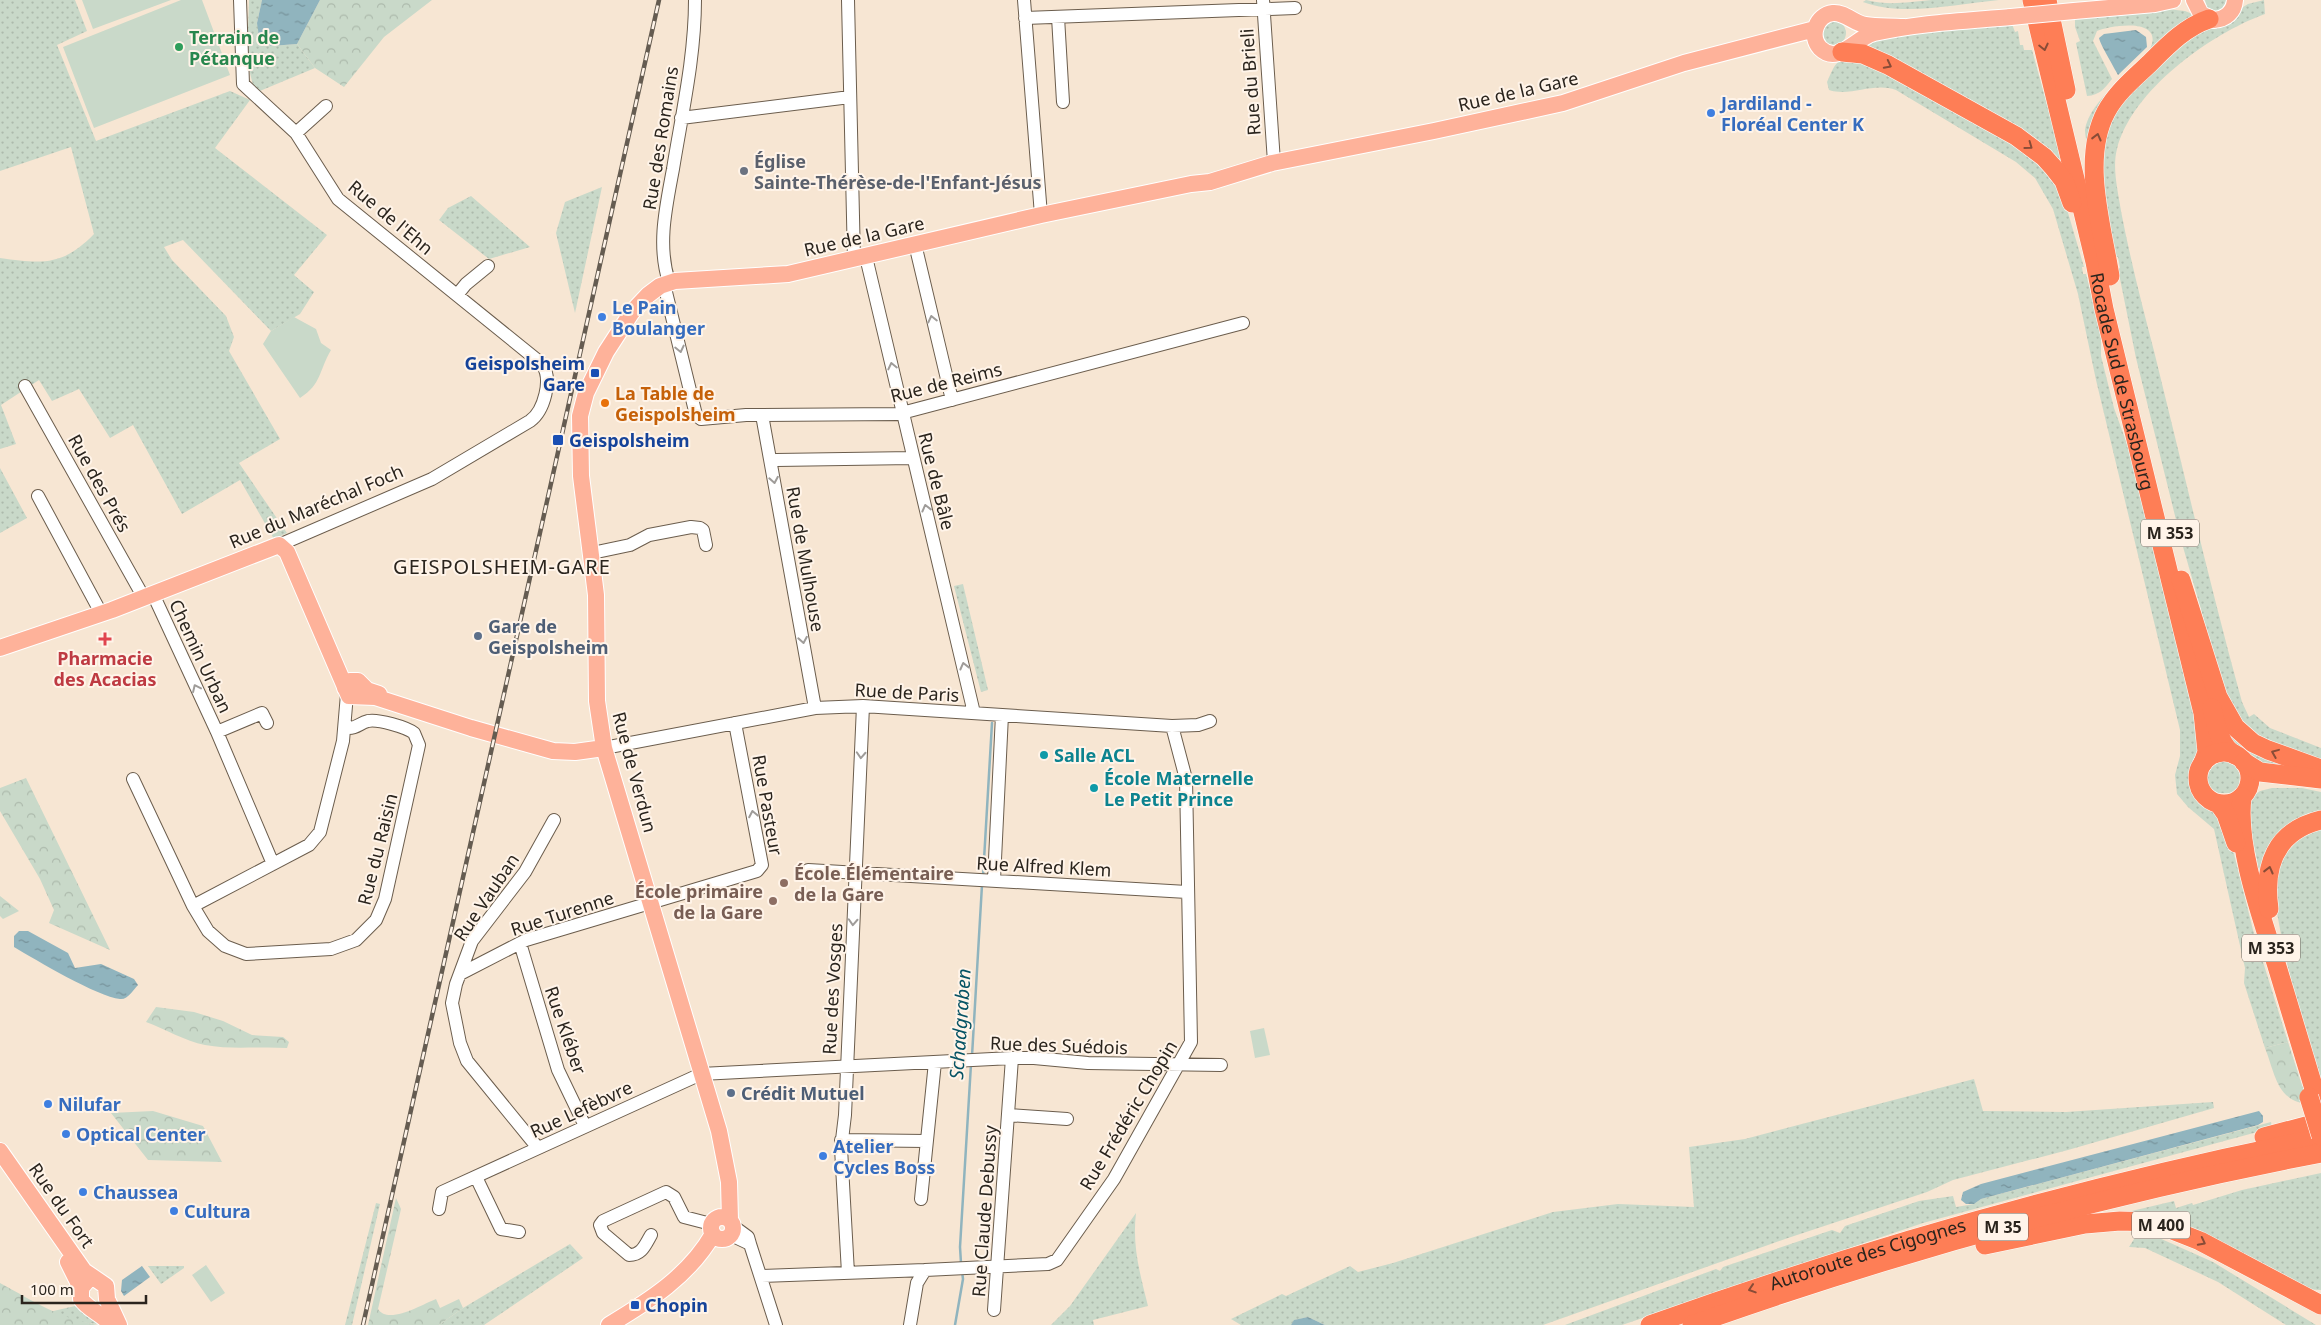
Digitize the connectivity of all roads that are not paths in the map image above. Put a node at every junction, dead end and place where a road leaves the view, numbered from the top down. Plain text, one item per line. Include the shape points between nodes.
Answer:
1 (240, 0) edge
2 (695, 0) edge
3 (848, 0) edge
4 (1024, 0) edge
5 (2032, 0) edge
6 (2048, 0) edge
7 (2173, 0) edge
8 (2249, 0) edge
9 (2155, 4) junction
10 (2235, 4) edge
11 (1263, 5) edge
12 (1199, 6) edge
13 (1295, 8) dead end
14 (2200, 10) edge
15 (1058, 17) junction
16 (1025, 18) junction
17 (1849, 19) junction
18 (1903, 27) junction
19 (1815, 35) junction
20 (1847, 48) junction
21 (850, 96) junction
22 (1064, 102) dead end
23 (326, 106) dead end
24 (681, 118) junction
25 (296, 133) junction
26 (1273, 162) junction
27 (1191, 184) junction
28 (1041, 215) junction
29 (914, 244) junction
30 (860, 258) junction
31 (488, 266) dead end
32 (666, 283) junction
33 (457, 295) junction
34 (2109, 308) junction
35 (1243, 323) dead end
36 (25, 386) dead end
37 (952, 400) junction
38 (903, 413) junction
39 (762, 415) junction
40 (537, 416) joint
41 (914, 458) junction
42 (776, 460) dead end
43 (38, 496) dead end
44 (279, 545) junction
45 (706, 545) dead end
46 (592, 553) junction
47 (2181, 578) junction
48 (148, 596) junction
49 (100, 613) junction
50 (0, 648) edge
51 (354, 690) junction
52 (863, 706) junction
53 (815, 708) junction
54 (974, 713) junction
55 (1002, 715) junction
56 (1210, 721) dead end
57 (267, 723) dead end
58 (735, 723) junction
59 (1172, 726) junction
60 (349, 728) junction
61 (217, 732) junction
62 (343, 741) junction
63 (604, 748) junction
64 (2239, 759) junction
65 (2203, 763) junction
66 (2321, 769) edge
67 (133, 779) dead end
68 (2321, 780) edge
69 (2321, 786) edge
70 (2244, 794) junction
71 (2219, 804) junction
72 (554, 820) dead end
73 (2321, 820) edge
74 (273, 864) junction
75 (808, 870) dead end
76 (855, 873) junction
77 (985, 880) junction
78 (1187, 892) junction
79 (650, 904) junction
80 (193, 906) junction
81 (520, 943) junction
82 (460, 974) junction
83 (2292, 1014) junction
84 (1012, 1058) junction
85 (935, 1062) junction
86 (1177, 1065) junction
87 (1222, 1065) dead end
88 (846, 1067) junction
89 (701, 1074) junction
90 (2315, 1102) edge
91 (1009, 1115) junction
92 (1067, 1119) dead end
93 (2321, 1122) edge
94 (585, 1126) junction
95 (2321, 1137) edge
96 (841, 1140) junction
97 (926, 1141) junction
98 (538, 1148) junction
99 (0, 1151) edge
100 (2321, 1153) edge
101 (0, 1164) edge
102 (2321, 1165) edge
103 (476, 1177) junction
104 (921, 1200) dead end
105 (2050, 1200) junction
106 (439, 1209) dead end
107 (723, 1228) junction
108 (519, 1232) dead end
109 (651, 1235) dead end
110 (1985, 1245) junction
111 (997, 1268) junction
112 (926, 1270) junction
113 (848, 1273) junction
114 (761, 1276) junction
115 (88, 1284) junction
116 (107, 1299) junction
117 (2321, 1305) edge
118 (92, 1308) junction
119 (994, 1310) dead end
120 (111, 1325) edge
121 (119, 1325) edge
122 (609, 1325) edge
123 (623, 1325) edge
124 (776, 1325) edge
125 (910, 1325) edge
126 (1650, 1325) edge
127 (1692, 1325) edge
128 (1710, 1325) edge

1 - 25 street, Rue de l'Ehn via 242,82
2 - 24 street, Rue des Romains via 693,50
3 - 21 street, Rue de Bâle
4 - 16 street
5 -> 34 highway, Rocade Sud de Strasbourg / M 353
6 - 34 highway, Rocade Sud de Strasbourg / M 353
7 - 9 main road
8 - 10 main road
9 - 14 main road
9 - 18 main road, bridge
10 - 14 main road via 2224,18
11 - 12 street
11 - 13 street
11 - 26 street, Rue du Brieli
12 - 15 street
34 -> 14 highway via 2094,175 2100,126 2117,97 2184,32
15 - 16 street
15 - 22 street
16 - 28 street
17 - 18 main road via 1864,25
17 - 19 main road via 1838,13 1821,18
17 - 20 main road via 1855,29
18 - 20 main road via 1872,34
19 - 20 main road via 1823,50 1829,53
19 - 26 main road, Rue de la Gare via 1769,42 1684,64 1563,103
20 -> 34 highway via 1888,65 2016,136 2044,157 2064,182 2072,200
21 - 24 street
21 - 30 street, Rue de Bâle
23 - 25 street
24 - 32 street, Rue des Romains via 662,231
25 - 33 street, Rue de l'Ehn via 338,199
26 - 27 main road, Rue de la Gare via 1253,163 1212,173
26 - 27 main road, Rue de la Gare via 1211,185
27 - 28 main road, Rue de la Gare
28 - 29 main road, Rue de la Gare
29 - 30 main road, Rue de la Gare
37 -> 29 street
30 - 32 main road, Rue de la Gare via 773,276 716,277
38 -> 30 street, Rue de Bâle
31 - 33 street
32 -> 39 street, Rue de Reims via 697,417
32 - 46 main road, Rue de Verdun via 648,295 632,312 606,352 582,407 581,476
33 - 40 street, Rue de l'Ehn via 545,368 547,378
34 - 47 highway, Rocade Sud de Strasbourg / M 353
34 - 65 highway, Rocade Sud de Strasbourg / M 353 via 2202,713 2207,752
35 - 37 street, Rue de Reims
36 - 48 street, Rue des Prés
37 - 38 street, Rue de Reims
38 - 39 street, Rue de Reims
38 - 41 street, Rue de Bâle
39 -> 53 street, Rue de Mulhouse
40 - 44 street, Rue du Maréchal Foch via 432,479
41 - 42 street
54 -> 41 street, Rue de Bâle
43 - 49 street
44 - 48 main road, Rue du Maréchal Foch
44 - 51 main road via 287,552 330,651
45 - 46 street via 703,530 691,527 650,535 630,545
46 - 63 main road, Rue de Verdun via 597,608 597,701
47 - 64 highway, Rocade Sud de Strasbourg / M 353 via 2218,731 2229,752
66 -> 47 highway via 2268,750 2235,727 2218,697
48 - 49 main road, Rue du Maréchal Foch
61 -> 48 street, Chemin Urban
49 - 50 main road, Rue du Maréchal Foch
51 - 60 street
51 - 62 street
51 - 63 main road via 477,730 560,752
52 - 53 street, Rue de Paris
52 - 54 street, Rue de Paris
52 -> 76 street, Rue des Vosges
53 - 58 street, Rue de Paris
54 - 55 street, Rue de Paris
55 - 59 street, Rue de Paris
55 - 77 street
56 - 59 street, Rue de Paris
57 - 61 street via 262,714
58 - 63 street, Rue de Paris
79 -> 58 street, Rue Pasteur via 747,875 758,871 762,865
59 - 78 street, Rue Frédéric Chopin via 1186,778
60 - 62 street
60 - 80 street, Rue du Raisin via 370,720 400,726 414,733 419,745 385,899 376,920 356,940 330,949 246,954 225,946 208,931
61 - 74 street, Chemin Urban
62 - 74 street via 320,832 309,846
63 - 79 main road, Rue de Verdun
64 - 65 highway via 2228,753 2214,754
64 - 68 highway via 2260,772
64 - 70 highway via 2250,776
65 - 71 highway via 2198,774 2200,789
67 - 80 street, Rue du Raisin
69 - 70 highway via 2297,782 2266,783
70 - 71 highway via 2228,804
70 - 83 highway, M 353 via 2241,813 2244,843 2256,899
71 - 90 highway, M 353 via 2234,833 2267,956
72 - 82 street, Rue Vauban via 525,872 472,941
83 -> 73 highway via 2270,914 2267,880 2282,842 2303,826
74 - 80 street
75 - 76 street, Rue Alfred Klem
76 - 77 street, Rue Alfred Klem
76 -> 88 street, Rue des Vosges
77 - 78 street, Rue Alfred Klem
78 - 86 street, Rue Frédéric Chopin via 1191,1042
79 - 81 street, Rue Turenne
79 - 89 main road, Rue de Verdun
81 - 82 street, Rue Turenne
81 - 94 street, Rue Kléber via 558,1070
82 - 98 street, Rue Vauban via 452,1003 463,1052
83 - 90 highway, M 353
84 - 85 street, Rue des Suédois
84 - 86 street, Rue des Suédois
84 - 91 street, Rue Claude Debussy
85 - 88 street, Rue des Suédois
85 - 97 street
86 - 87 street, Rue des Suédois
86 - 111 street, Rue Frédéric Chopin via 1114,1179 1056,1260 1048,1264
88 - 89 street, Rue des Suédois
88 - 96 street, Rue des Vosges
89 - 94 street, Rue Lefèbvre
89 - 107 main road, Rue de Verdun via 719,1131 729,1182
90 - 95 highway, M 353, bridge
91 - 92 street, Rue Claude Debussy
91 - 111 street, Rue Claude Debussy
93 - 105 highway via 2095,1181
94 - 98 street, Rue Lefèbvre
95 - 105 highway, Autoroute des Cigognes / M 35
96 - 97 street
96 - 113 street, Rue des Vosges
97 - 104 street
98 - 103 street, Rue Lefèbvre
99 - 115 main road, Rue du Fort via 78,1263
100 - 127 highway, Autoroute des Cigognes / M 35 via 2088,1204 1995,1229 1856,1270
101 - 115 main road, Rue du Fort via 68,1261
102 - 110 highway via 2137,1204
103 - 106 street, Rue Lefèbvre via 442,1192
103 - 108 street via 500,1229
105 -> 126 highway, Autoroute des Cigognes / M 35 via 1861,1254
107 - 109 street via 684,1217 674,1197 666,1192 600,1225 603,1233 629,1255 642,1250
107 - 114 street via 750,1244
107 - 122 main road via 671,1283
107 - 123 main road via 697,1270 677,1290
110 -> 117 highway, M 400 via 2086,1224 2152,1222 2200,1241
110 - 128 highway, M 400
111 - 112 street, Rue Frédéric Chopin
111 - 119 street, Rue Claude Debussy
112 - 113 street, Rue Frédéric Chopin
112 - 125 street via 917,1284
113 - 114 street, Rue Frédéric Chopin
114 - 124 street
115 - 116 main road, Rue du Fort via 106,1286
115 - 118 main road, Rue du Fort via 81,1299
116 - 118 main road via 101,1306
116 - 121 main road, Rue du Fort
118 - 120 main road, Rue du Fort

